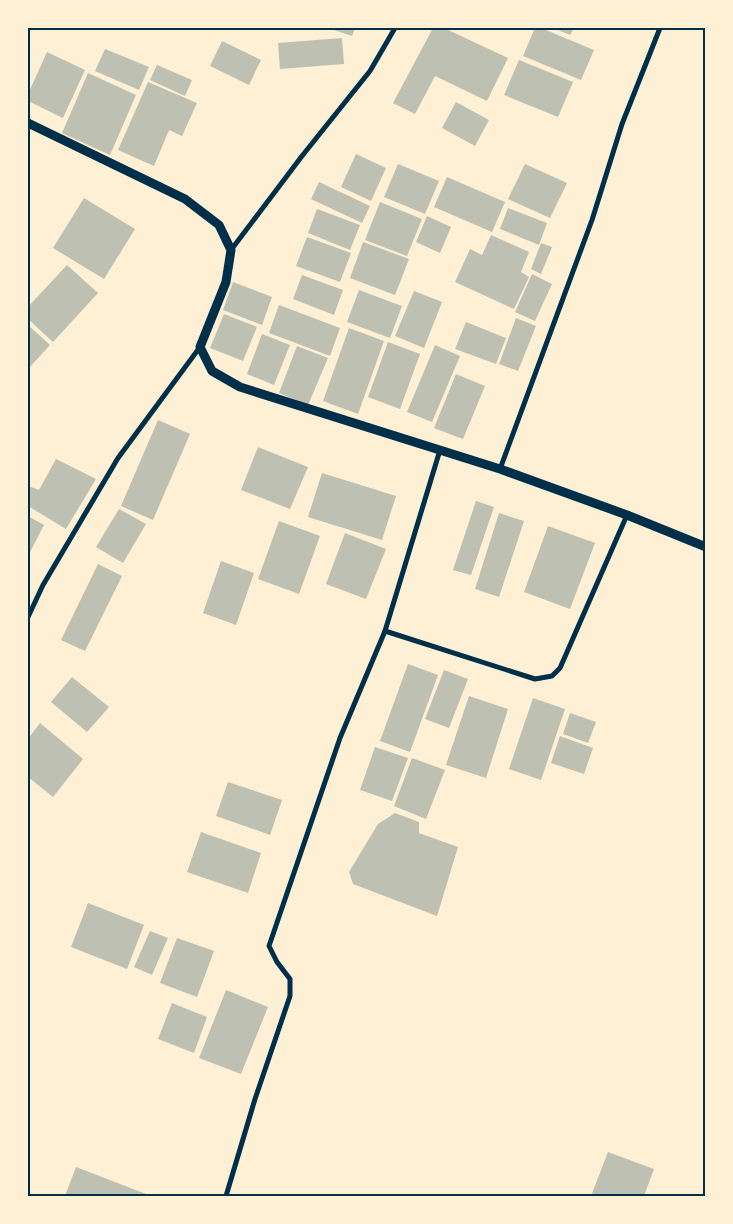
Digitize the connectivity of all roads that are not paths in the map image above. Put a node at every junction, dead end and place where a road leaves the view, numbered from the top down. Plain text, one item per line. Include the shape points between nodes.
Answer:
1 (395, 28) edge
2 (660, 28) edge
3 (28, 123) edge
4 (231, 250) junction
5 (200, 347) junction
6 (440, 450) junction
7 (500, 468) junction
8 (627, 515) junction
9 (706, 547) edge
10 (28, 617) edge
11 (386, 631) junction
12 (226, 1196) edge

1 - 4 street via 370,71
2 - 7 street via 622,124 592,220
3 - 4 street via 185,199 219,225
4 - 5 street via 226,282
5 - 6 street via 212,371 240,387
5 - 10 street via 118,458 43,584
6 - 7 street
6 - 11 street
7 - 8 street
8 - 9 street
8 - 11 street via 560,668 552,676 535,679
11 - 12 street via 340,738 269,946 290,979 290,996

